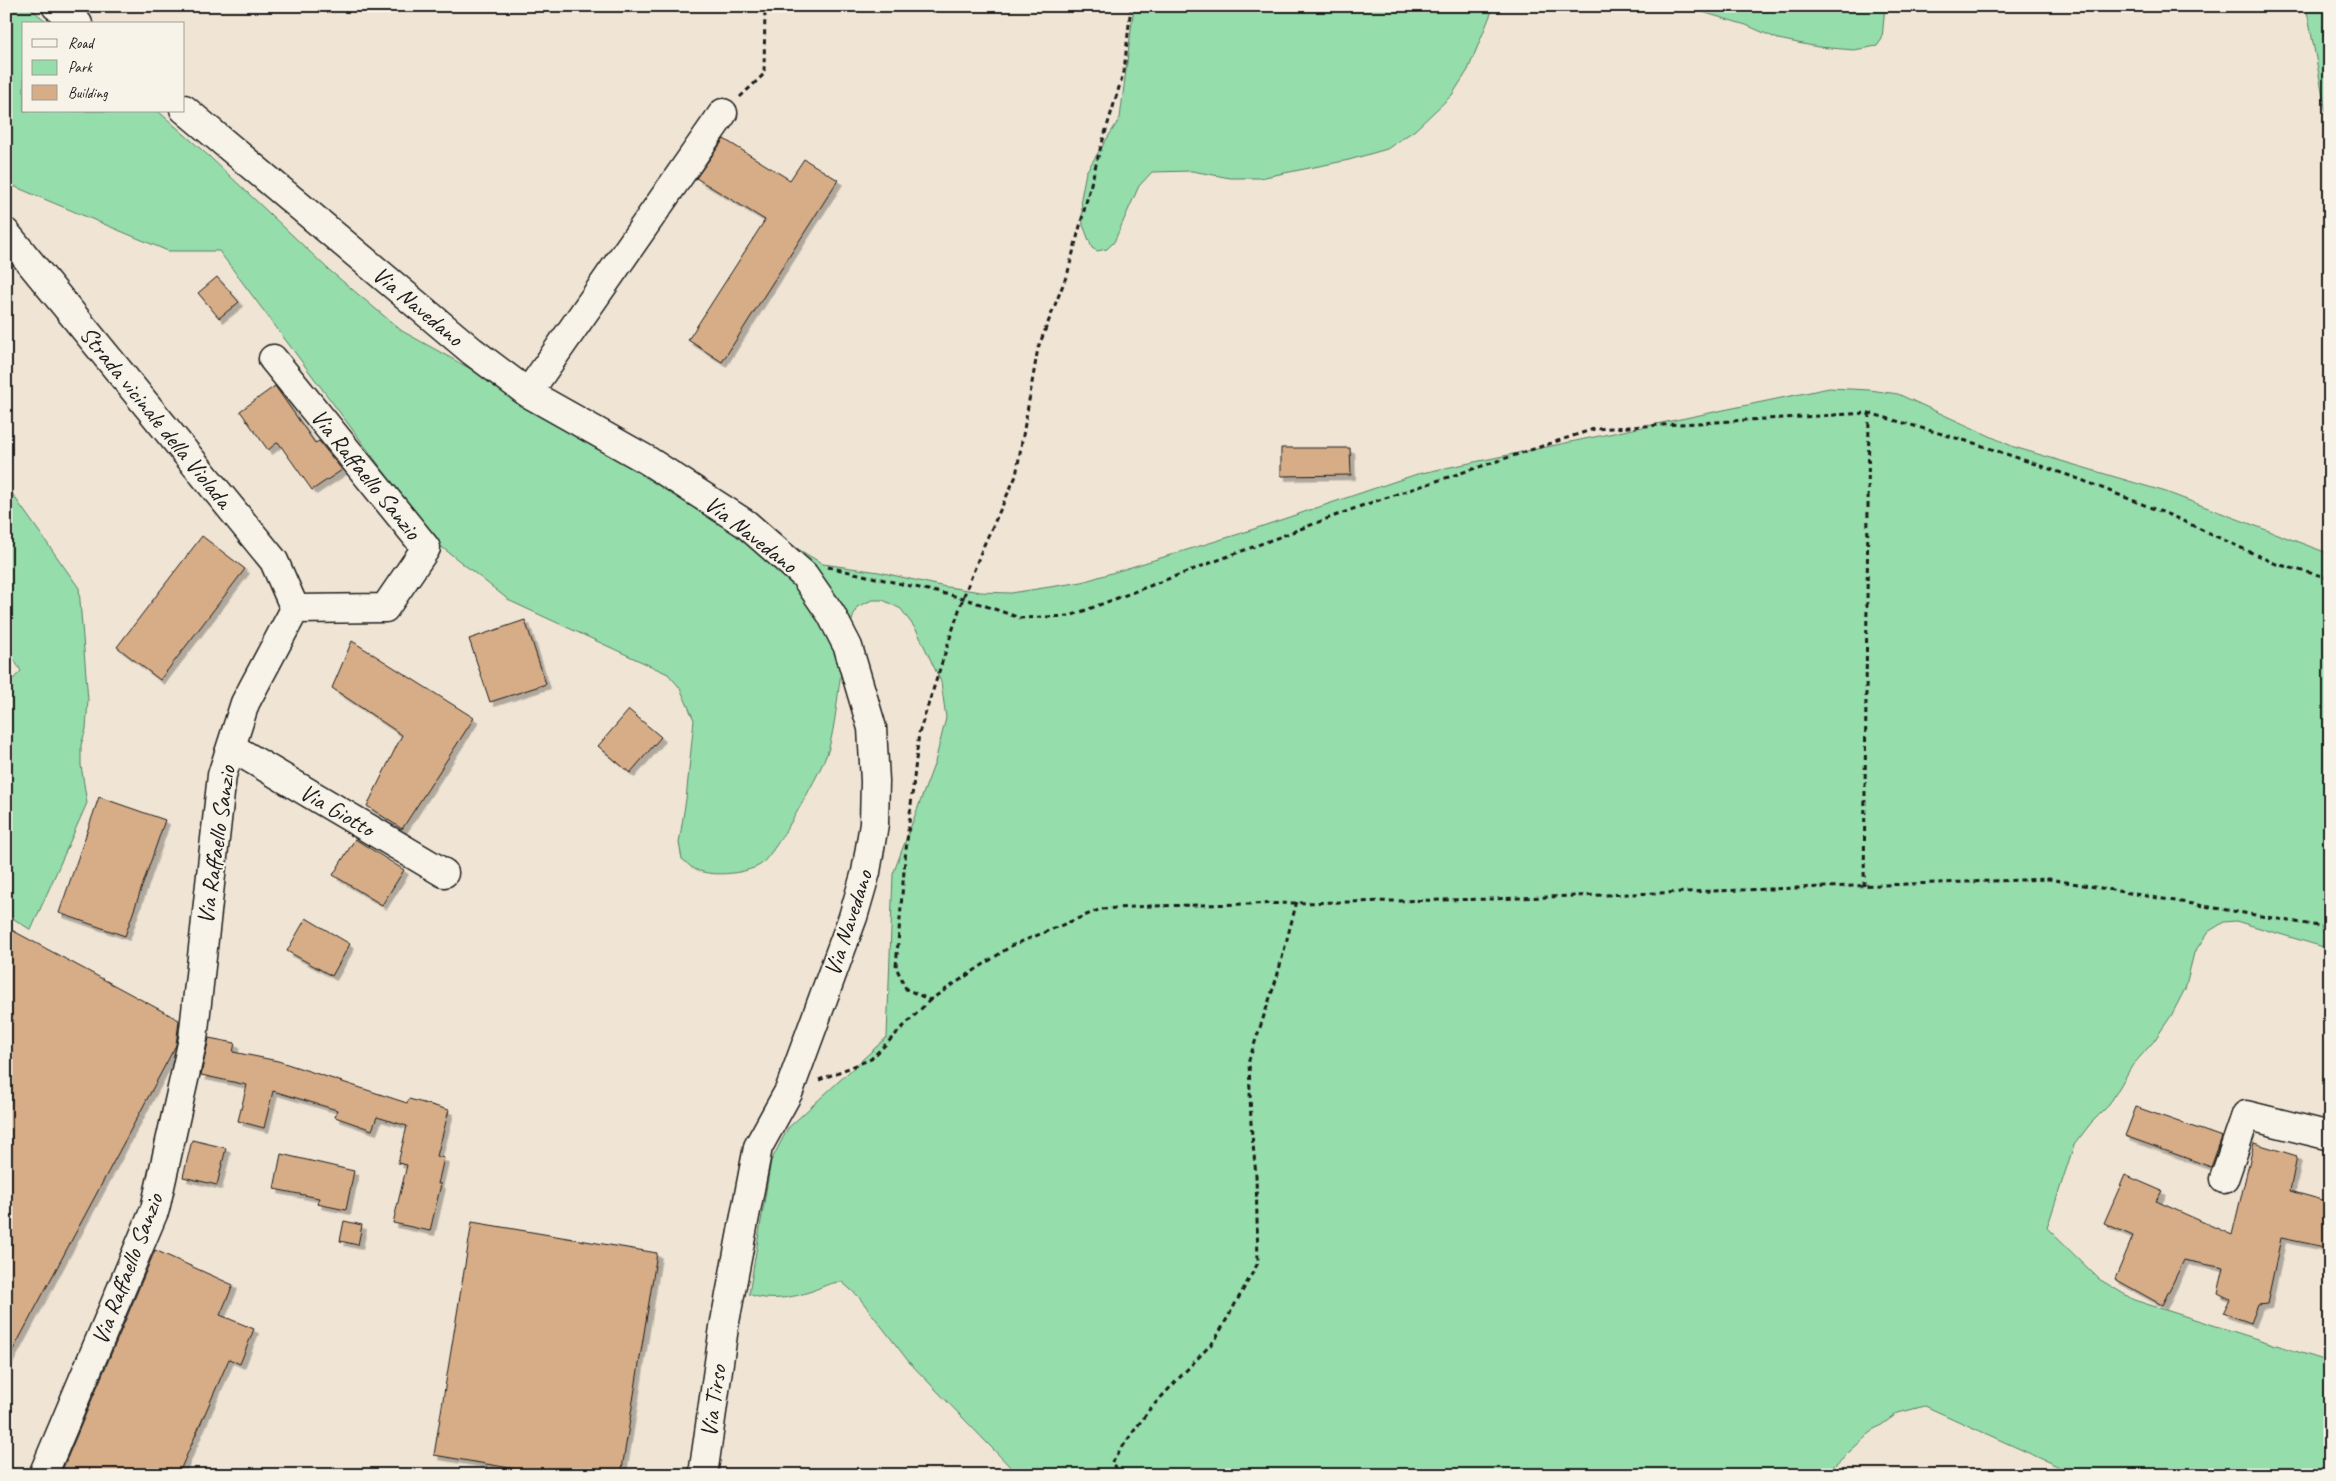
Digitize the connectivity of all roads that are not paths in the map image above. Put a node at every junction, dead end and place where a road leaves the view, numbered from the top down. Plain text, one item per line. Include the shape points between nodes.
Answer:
1 (56, 6) edge
2 (76, 22) edge
3 (185, 110) edge
4 (723, 113) road end
5 (6, 233) edge
6 (273, 360) dead end
7 (528, 393) junction
8 (294, 609) junction
9 (231, 747) junction
10 (444, 873) dead end
11 (2330, 1136) edge
12 (2224, 1179) dead end
13 (724, 1327) joint
14 (43, 1475) edge
15 (703, 1475) edge

1 - 2 street
3 - 7 street, Via Navedano via 465,345
4 - 7 street
5 - 8 street, Strada vicinale della Violada via 274,561
6 - 8 street, Via Raffaello Sanzio via 426,548 385,608
7 - 13 street, Via Navedano via 646,460 746,524 804,575 831,614 848,647 872,728 876,782 874,824 866,872 853,918 789,1091 758,1148
8 - 9 street, Via Raffaello Sanzio via 245,703
9 - 10 street, Via Giotto
9 - 14 street, Via Raffaello Sanzio via 222,775 193,1039 155,1209
11 - 12 street via 2246,1116
13 - 15 street, Via Tirso

